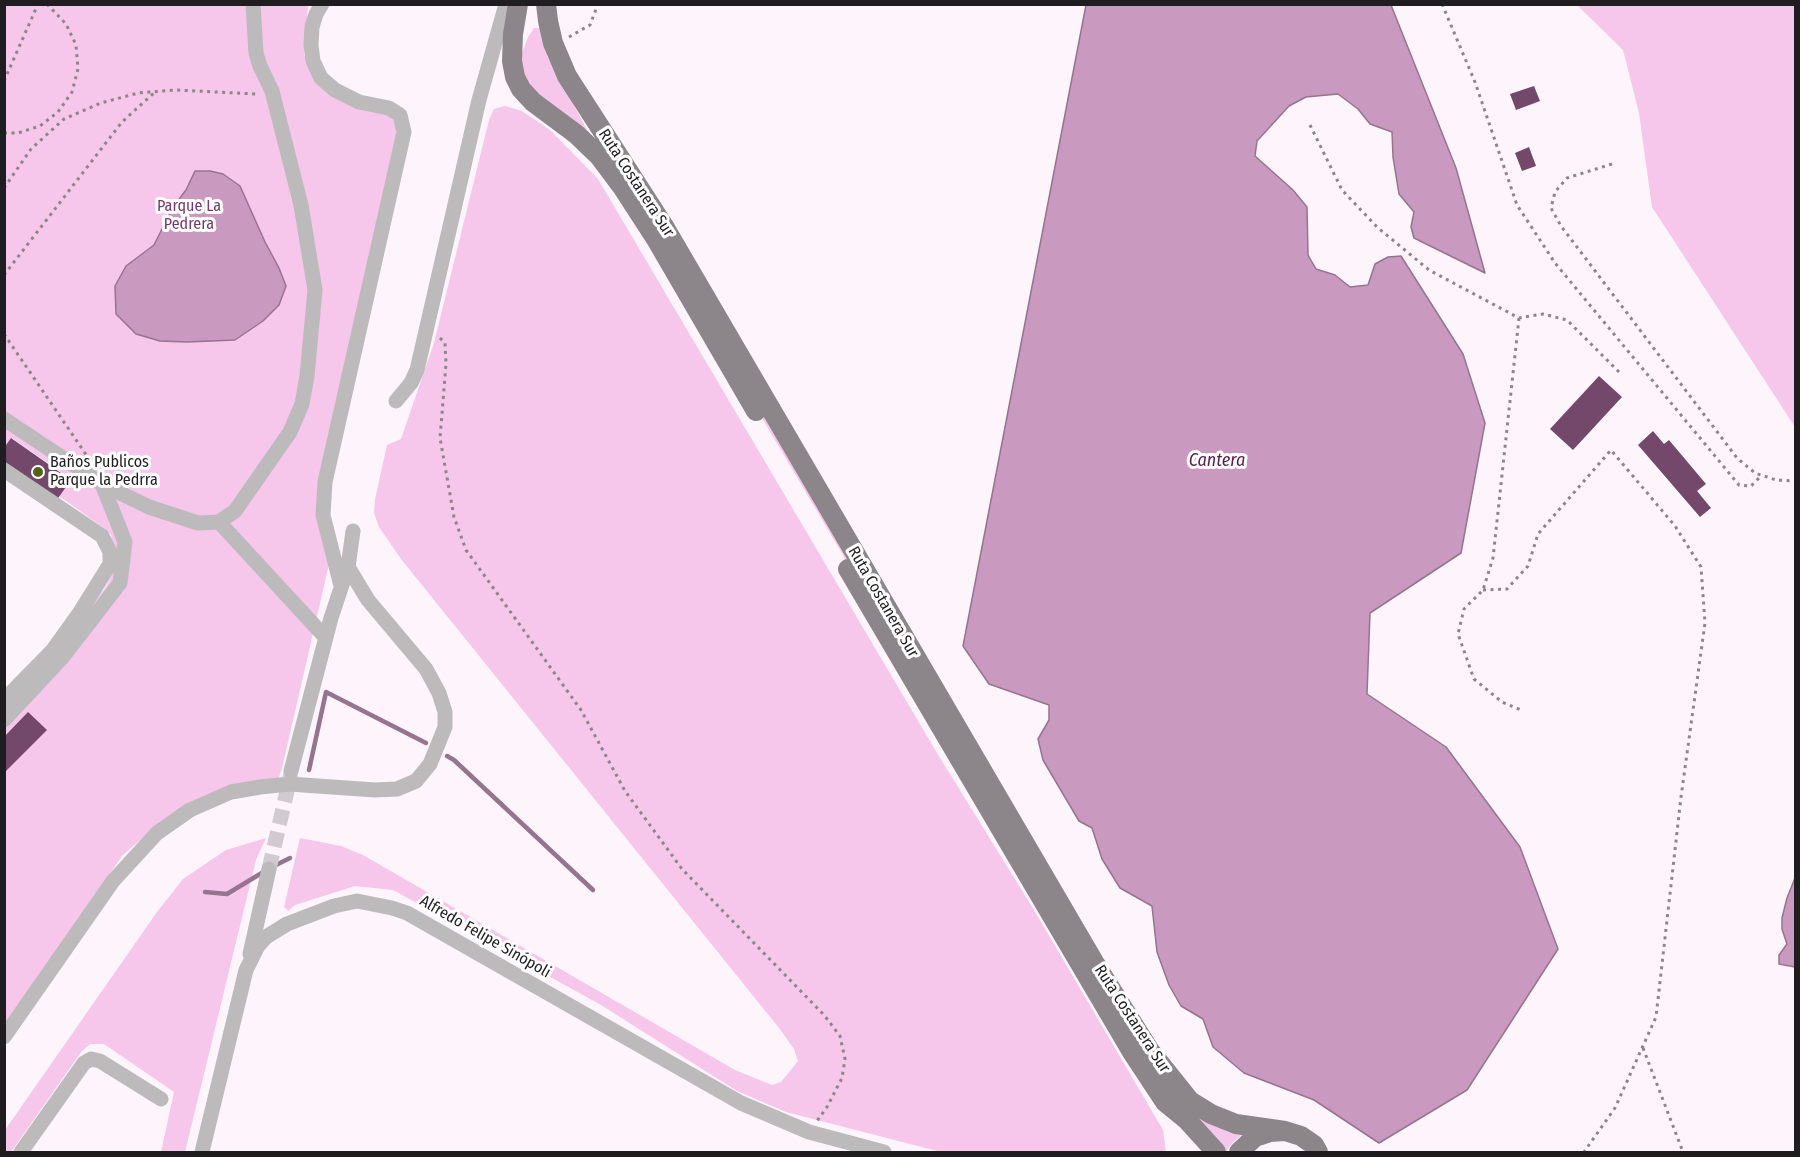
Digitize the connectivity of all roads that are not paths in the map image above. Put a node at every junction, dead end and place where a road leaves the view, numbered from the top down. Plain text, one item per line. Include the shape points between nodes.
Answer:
1 (253, 4) edge
2 (322, 4) edge
3 (506, 4) edge
4 (518, 4) edge
5 (546, 4) edge
6 (396, 401) dead end
7 (4, 419) edge
8 (4, 470) edge
9 (102, 484) junction
10 (219, 522) junction
11 (353, 531) dead end
12 (348, 567) junction
13 (341, 586) junction
14 (326, 638) junction
15 (4, 700) edge
16 (4, 720) edge
17 (291, 771) tunnel mouth
18 (269, 869) tunnel mouth
19 (246, 970) junction
20 (4, 1037) edge
21 (161, 1099) dead end
22 (1285, 1131) junction
23 (24, 1151) edge
24 (202, 1152) edge
25 (884, 1152) edge
26 (1216, 1152) edge
27 (1239, 1152) edge
28 (1318, 1152) edge

1 - 10 street via 256,53 272,91 301,205 315,290 302,404 290,432 235,511
2 - 13 street via 312,27 311,45 321,78 359,102 394,111 400,115 404,132 325,482 323,515
3 - 6 street via 479,100 414,376
4 - 26 main road, Ruta Costanera Sur via 512,61 522,88 533,102 576,134 623,188 1132,1052 1165,1102
5 - 22 main road, Ruta Costanera Sur via 553,44 567,76 665,228 1094,962 1150,1051 1190,1101 1211,1114 1236,1124
7 - 9 street
8 - 15 street via 102,536 110,552 110,564 80,612 52,651
9 - 10 street via 150,507 198,523
9 - 16 street via 125,542 120,583 62,658
10 - 14 street
11 - 12 street
12 - 13 street
12 - 20 street via 368,600 426,669 439,693 445,727 430,764 416,781 397,789 289,784 231,792 190,810 157,833 113,881
13 - 14 street
14 - 17 street
18 - 19 street
19 - 24 street, Alfredo Felipe Sinópoli
19 - 25 street, Alfredo Felipe Sinópoli via 258,946 286,924 357,901 392,908 741,1103 809,1132
21 - 23 street via 100,1060 91,1059 84,1063
22 - 27 main road via 1255,1137
22 - 28 main road, Ruta Costanera Sur via 1301,1136

